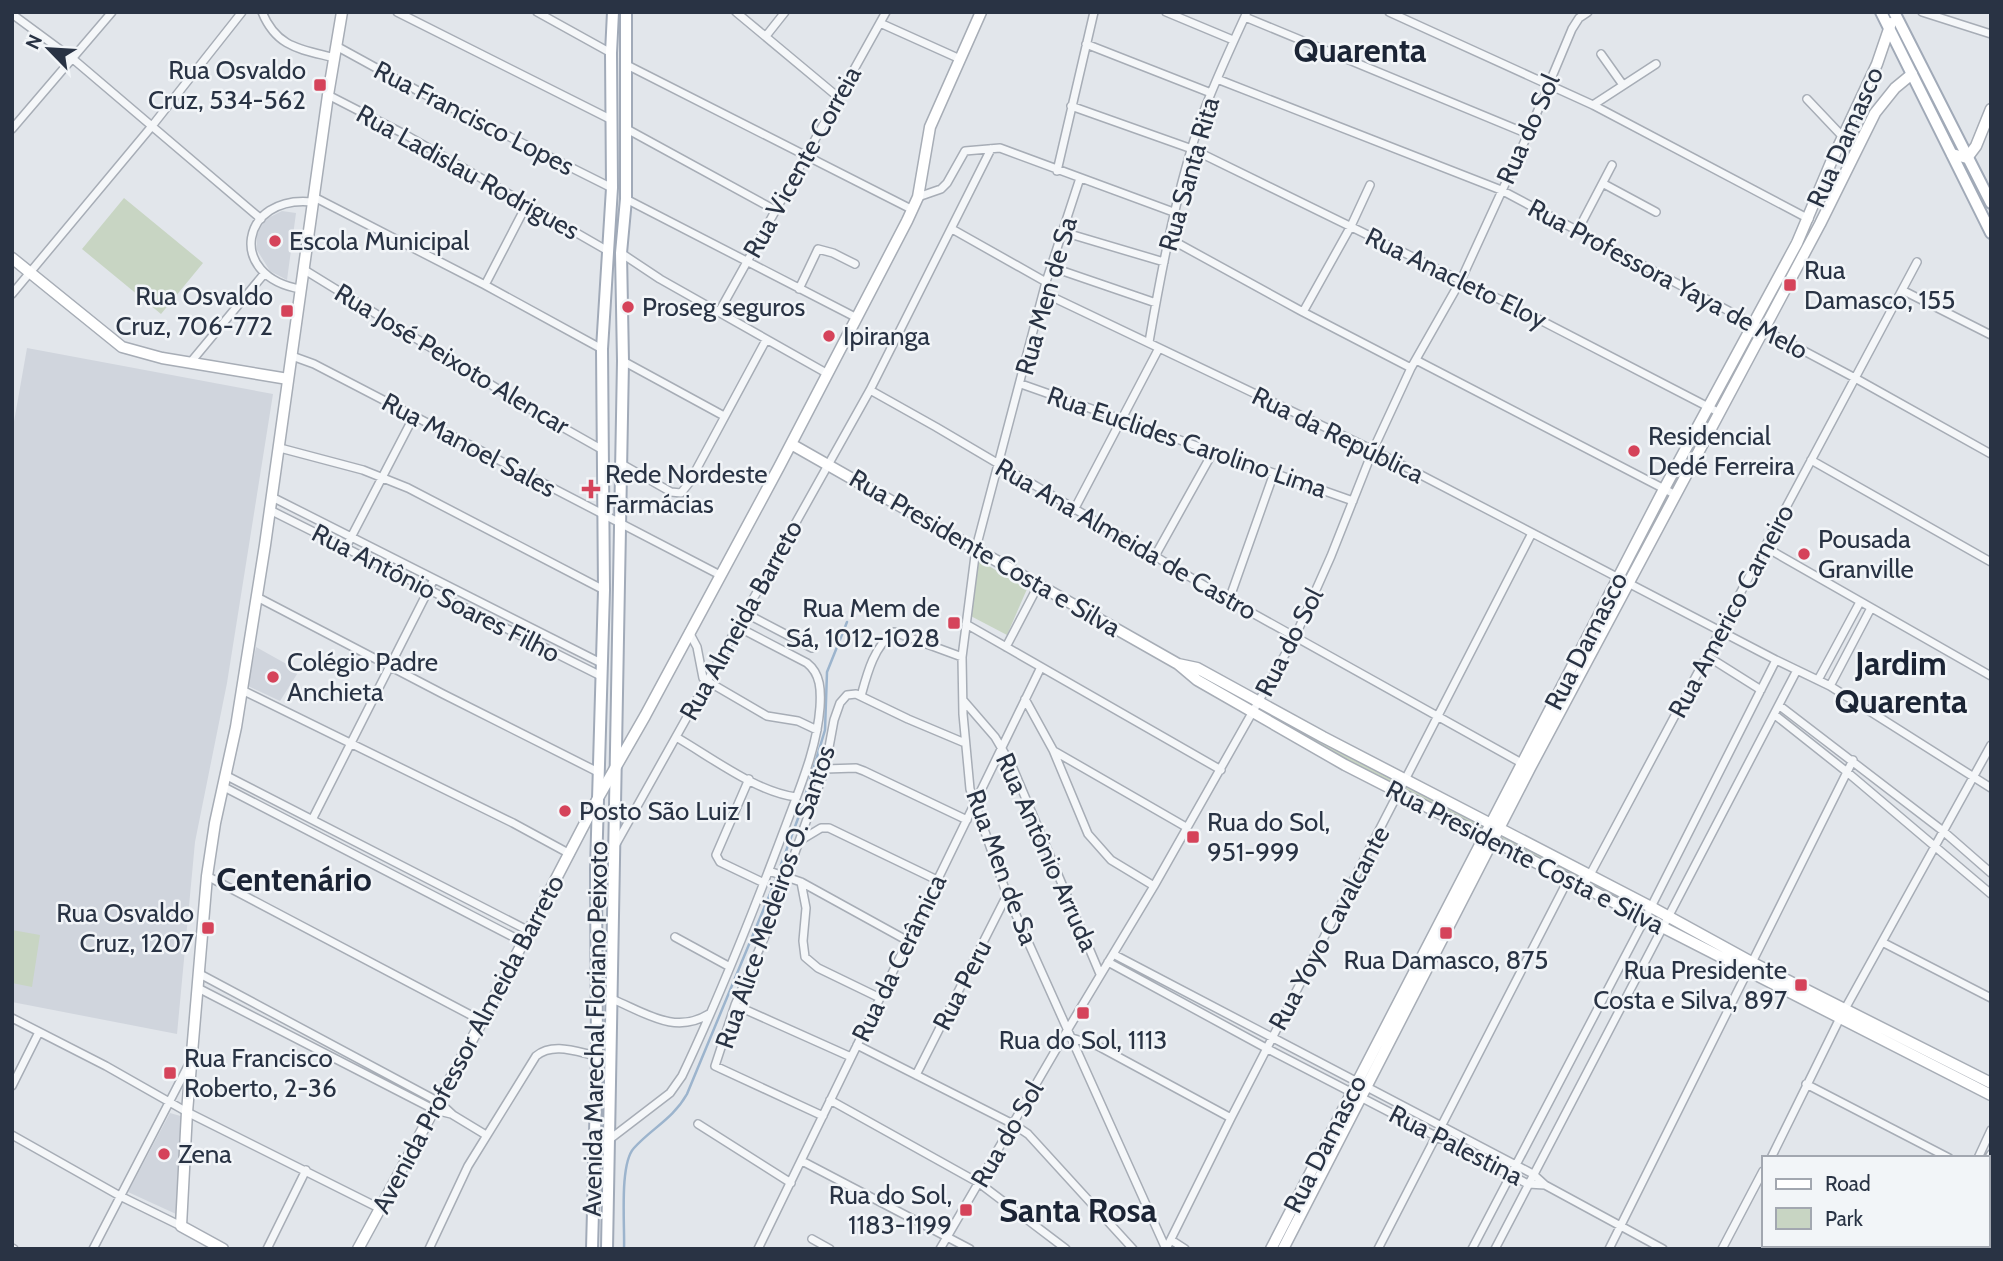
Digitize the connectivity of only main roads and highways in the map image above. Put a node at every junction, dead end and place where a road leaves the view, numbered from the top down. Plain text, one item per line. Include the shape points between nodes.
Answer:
1 (613, 12) edge
2 (626, 12) edge
3 (1881, 12) edge
4 (1894, 12) edge
5 (1991, 203) edge
6 (1991, 233) edge
7 (592, 1249) edge
8 (607, 1249) edge

1 - 7 main road, Avenida Marechal Floriano Peixoto via 612,188 602,349 604,590
2 - 8 main road, Avenida Marechal Floriano Peixoto
3 - 6 main road
4 - 5 main road

